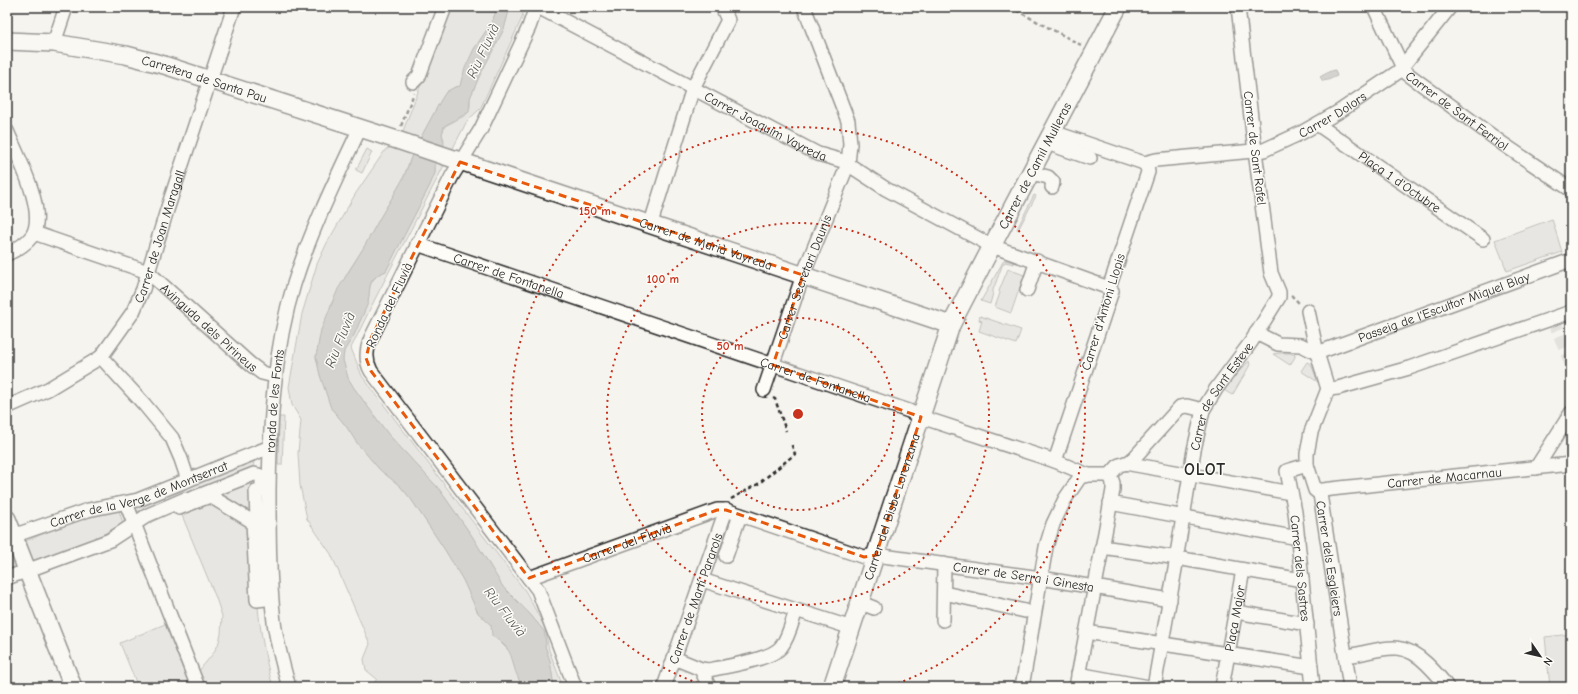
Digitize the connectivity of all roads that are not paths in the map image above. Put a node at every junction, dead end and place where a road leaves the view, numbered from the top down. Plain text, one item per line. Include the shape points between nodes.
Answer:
1 (66, 7) edge
2 (234, 7) edge
3 (444, 7) edge
4 (537, 7) edge
5 (722, 7) edge
6 (804, 7) edge
7 (1118, 7) edge
8 (1238, 7) edge
9 (1374, 7) edge
10 (1450, 7) edge
11 (7, 41) edge
12 (54, 43) junction
13 (1403, 65) junction
14 (211, 80) junction
15 (413, 82) dead end
16 (693, 88) junction
17 (1317, 124) junction
18 (360, 128) junction
19 (7, 131) edge
20 (1050, 137) junction
21 (397, 140) joint
22 (1255, 151) junction
23 (1090, 158) dead end
24 (454, 160) junction
25 (1144, 163) junction
26 (848, 164) junction
27 (1031, 173) junction
28 (1052, 188) dead end
29 (1570, 189) dead end
30 (650, 226) junction
31 (34, 231) junction
32 (1483, 239) dead end
33 (417, 244) junction
34 (992, 246) junction
35 (7, 254) edge
36 (1571, 260) edge
37 (1037, 262) junction
38 (148, 272) junction
39 (803, 275) junction
40 (1109, 288) junction
41 (1027, 290) dead end
42 (1283, 291) joint
43 (1308, 311) dead end
44 (1571, 312) edge
45 (951, 325) junction
46 (1256, 333) junction
47 (1317, 353) junction
48 (100, 357) junction
49 (773, 365) junction
50 (274, 376) junction
51 (1328, 389) junction
52 (764, 390) road end
53 (7, 407) edge
54 (1203, 410) junction
55 (1571, 413) edge
56 (921, 417) junction
57 (270, 447) junction
58 (1058, 463) junction
59 (1125, 463) junction
60 (1571, 464) edge
61 (269, 466) junction
62 (1308, 468) junction
63 (1536, 468) junction
64 (1088, 475) junction
65 (1190, 475) junction
66 (1111, 476) junction
67 (188, 480) junction
68 (1291, 493) junction
69 (1320, 494) junction
70 (126, 503) junction
71 (1110, 503) junction
72 (179, 508) joint
73 (721, 510) junction
74 (740, 514) junction
75 (1183, 516) junction
76 (7, 519) edge
77 (134, 525) junction
78 (10, 537) edge
79 (1298, 538) junction
80 (1102, 546) junction
81 (876, 555) junction
82 (726, 556) dead end
83 (1175, 557) junction
84 (944, 564) junction
85 (27, 570) junction
86 (1243, 570) junction
87 (7, 578) edge
88 (529, 578) junction
89 (702, 580) junction
90 (1302, 580) junction
91 (1041, 581) junction
92 (1094, 588) junction
93 (944, 593) junction
94 (1170, 600) junction
95 (796, 610) junction
96 (1031, 612) junction
97 (1236, 612) junction
98 (943, 620) dead end
99 (1307, 624) junction
100 (852, 628) junction
101 (1086, 632) junction
102 (1163, 643) junction
103 (1349, 652) junction
104 (1228, 653) junction
105 (674, 658) junction
106 (1311, 667) junction
107 (701, 669) junction
108 (1078, 674) junction
109 (73, 687) edge
110 (198, 687) edge
111 (289, 687) edge
112 (575, 687) edge
113 (664, 687) edge
114 (709, 687) edge
115 (832, 687) edge
116 (1022, 687) edge
117 (1076, 687) edge
118 (1149, 687) edge
119 (1154, 687) edge
120 (1222, 687) edge
121 (1313, 687) edge
122 (1350, 687) edge
123 (1358, 687) edge
124 (1447, 687) edge

1 - 12 street
2 - 14 street, Carrer de Joan Maragall
3 - 15 street via 419,76
4 - 16 street, Carrer Joaquim Vayreda
4 - 24 street, Ronda del Fluvià via 481,129
5 - 16 street via 728,20
6 - 26 street, Carrer Secretari Daunis via 848,121
7 - 20 main road, Carrer de Camil Mulleras
8 - 22 street, Carrer de Sant Rafel
9 - 13 street, Carrer de Sant Ferriol
10 - 13 street, Carrer Dolors
11 - 12 main road, Carretera de Santa Pau
12 - 14 main road, Carretera de Santa Pau via 126,55
13 - 17 street, Carrer Dolors via 1393,75
13 - 29 street, Carrer de Sant Ferriol via 1406,72
14 - 18 main road, Carretera de Santa Pau
14 - 38 street, Carrer de Joan Maragall
16 - 26 street, Carrer Joaquim Vayreda via 818,154
16 - 30 street
17 - 22 street, Carrer Dolors via 1264,150
17 - 32 street, Plaça 1 d'Octubre
18 - 21 main road, Carretera de Santa Pau
18 - 50 street, ronda de les Fonts via 313,230 294,284
19 - 31 street via 35,201 37,216
20 - 23 street
20 - 25 street
20 - 27 main road, Carrer de Camil Mulleras
21 - 24 main road, Carrer de Marià Vayreda
22 - 25 street, Carrer Dolors
22 - 42 street, Carrer de Sant Rafel via 1271,273
24 - 30 main road, Carrer de Marià Vayreda
24 - 33 street, Ronda del Fluvià
25 - 40 street, Carrer d'Antoni Llopis via 1148,172
26 - 34 street, Carrer Joaquim Vayreda via 886,189
26 - 39 street, Carrer Secretari Daunis
27 - 28 street via 1050,178 1053,182
27 - 34 main road, Carrer de Camil Mulleras
30 - 39 main road, Carrer de Marià Vayreda
31 - 35 street via 24,244
31 - 38 street, Avinguda dels Pirineus
33 - 49 street, Carrer de Fontanella
33 - 88 street, Ronda del Fluvià via 368,346 367,363
34 - 37 street, Carrer Joaquim Vayreda
34 - 45 main road, Carrer de Camil Mulleras
36 - 47 street, Passeig de l'Escultor Miquel Blay
37 - 40 street, Carrer Joaquim Vayreda
37 - 41 street
38 - 48 street, Carrer de Joan Maragall via 133,312
38 - 50 street, Avinguda dels Pirineus via 250,364 262,373
39 - 45 main road, Carrer de Marià Vayreda
39 - 49 street, Carrer Secretari Daunis
40 - 58 street, Carrer d'Antoni Llopis via 1112,291
42 - 46 street, Carrer de Sant Esteve
43 - 47 street
44 - 51 street via 1409,368
45 - 56 main road, Carrer del Bisbe Lorenzana
46 - 47 street via 1278,344 1301,345
46 - 54 street, Carrer de Sant Esteve
47 - 51 street
48 - 53 street, Carrer de Joan Maragall via 48,389
48 - 67 street via 172,438
49 - 52 street, Carrer Secretari Daunis
49 - 56 street, Carrer de Fontanella
50 - 57 street, ronda de les Fonts
51 - 62 street via 1311,432 1307,454
54 - 59 street via 1180,406 1134,458
54 - 65 street, Carrer de Sant Esteve
55 - 63 street
56 - 58 street, Carrer de Fontanella
56 - 81 main road, Carrer del Bisbe Lorenzana
57 - 61 street, ronda de les Fonts
57 - 67 street, Carrer de la Verge de Montserrat
58 - 64 street, Carrer de Fontanella
59 - 65 street
59 - 66 street via 1118,465
60 - 63 street, Carrer de Macarnau
61 - 77 street, Carrer de la Verge de Montserrat via 160,509
61 - 111 street, ronda de les Fonts via 269,532 274,616
62 - 68 street, Carrer dels Sastres via 1287,471
62 - 69 street, Carrer dels Esgleiers via 1315,490
63 - 69 street, Carrer de Macarnau via 1323,490
64 - 66 street
64 - 91 street via 1078,479 1053,524 1046,547
65 - 68 street
65 - 75 street, Carrer de Sant Esteve
66 - 71 street via 1113,486
67 - 70 street, Carrer de la Verge de Montserrat
68 - 79 street, Carrer dels Sastres
69 - 103 street, Carrer dels Esgleiers
70 - 77 street
70 - 78 street, Carrer de la Verge de Montserrat via 88,510
71 - 75 street
71 - 80 street
72 - 72 street via 178,504 254,474 262,478 262,490 256,491 259,582 263,583 265,599 257,600 253,522 210,496
73 - 74 street, Carrer de Serra i Ginesta
73 - 88 street, Carrer del Fluvià
73 - 89 street, Carrer de Martí Pararols
74 - 81 street, Carrer de Serra i Ginesta via 864,556
74 - 82 street
75 - 79 street
75 - 83 street, Carrer de Sant Esteve
76 - 78 main road
77 - 85 street, Carrer de la Verge de Montserrat via 110,540
77 - 110 street
78 - 85 main road
79 - 90 street, Carrer dels Sastres
80 - 83 street, Plaça Major
80 - 92 street
81 - 84 street, Carrer de Serra i Ginesta
81 - 100 main road, Carrer del Bisbe Lorenzana via 868,605
83 - 86 street, Plaça Major
83 - 94 street
84 - 91 street, Carrer de Serra i Ginesta
84 - 93 street
85 - 87 street, Carrer de la Verge de Montserrat
85 - 109 main road
86 - 90 street
86 - 97 street, Plaça Major
88 - 112 street, Ronda del Fluvià via 540,595
89 - 95 street
89 - 105 street, Carrer de Martí Pararols
90 - 99 street, Carrer dels Sastres
91 - 92 street, Carrer de Serra i Ginesta
91 - 96 street
92 - 94 street, Carrer de Serra i Ginesta
92 - 101 street
93 - 96 street
93 - 98 street
94 - 102 street
95 - 100 street
95 - 107 street via 786,640 775,654 713,669
96 - 116 street
97 - 99 street
97 - 104 street, Plaça Major
99 - 106 street, Carrer dels Sastres
100 - 115 main road, Carrer del Bisbe Lorenzana
101 - 102 street, Plaça Major
101 - 108 street
102 - 104 street, Plaça Major
102 - 119 street
103 - 122 street, Carrer dels Esgleiers
103 - 123 street, Carrer dels Esgleiers
103 - 124 street via 1406,649 1420,657
104 - 106 street
104 - 120 street
105 - 107 street
105 - 113 street, Carrer de Martí Pararols
106 - 121 street, Carrer dels Sastres
107 - 114 street
108 - 117 street
108 - 118 street

